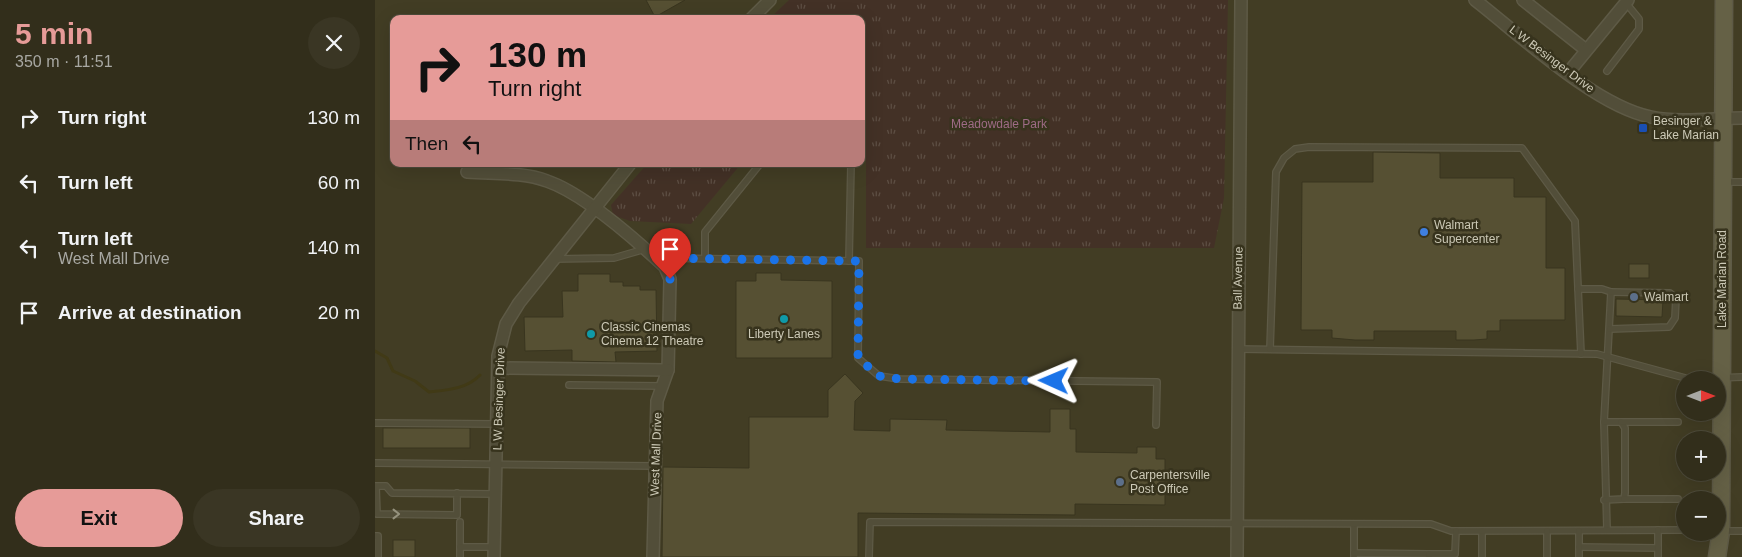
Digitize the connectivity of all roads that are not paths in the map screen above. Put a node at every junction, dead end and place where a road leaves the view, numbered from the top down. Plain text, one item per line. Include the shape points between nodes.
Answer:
1 (770, 0) edge
2 (1241, 0) edge
3 (1475, 0) edge
4 (1523, 0) edge
5 (1724, 0) edge
6 (1627, 2) edge
7 (1489, 4) edge
8 (755, 15) edge
9 (1586, 50) junction
10 (1607, 71) dead end
11 (1567, 73) junction
12 (1723, 118) junction
13 (1742, 118) edge
14 (627, 167) edge
15 (758, 167) edge
16 (851, 167) edge
17 (467, 172) dead end
18 (1722, 182) junction
19 (1742, 182) edge
20 (593, 208) junction
21 (645, 249) junction
22 (655, 258) junction
23 (705, 258) junction
24 (553, 259) junction
25 (849, 261) junction
26 (1578, 289) junction
27 (1611, 292) junction
28 (1610, 328) junction
29 (1237, 349) junction
30 (1270, 349) junction
31 (1581, 354) junction
32 (1608, 357) junction
33 (498, 368) junction
34 (668, 370) junction
35 (1721, 371) edge
36 (1676, 375) edge
37 (1742, 377) edge
38 (1726, 379) edge
39 (569, 385) dead end
40 (663, 386) junction
41 (1720, 421) edge
42 (1604, 422) junction
43 (1621, 422) junction
44 (1678, 422) dead end
45 (375, 423) edge
46 (497, 424) junction
47 (1156, 425) dead end
48 (375, 463) edge
49 (496, 464) junction
50 (655, 466) junction
51 (1720, 491) edge
52 (457, 494) junction
53 (496, 494) junction
54 (1624, 499) junction
55 (1676, 499) edge
56 (1604, 500) junction
57 (460, 522) dead end
58 (1354, 524) junction
59 (1237, 525) junction
60 (1607, 529) junction
61 (1658, 530) junction
62 (1676, 530) edge
63 (1456, 531) junction
64 (1482, 531) junction
65 (1547, 531) junction
66 (1726, 531) edge
67 (1742, 531) edge
68 (1579, 532) junction
69 (375, 536) edge
70 (1718, 541) edge
71 (460, 547) junction
72 (1579, 547) junction
73 (1658, 548) junction
74 (495, 552) edge
75 (1354, 555) edge
76 (1429, 555) edge
77 (1455, 555) edge
78 (378, 557) edge
79 (459, 557) edge
80 (653, 557) edge
81 (869, 557) edge
82 (1237, 557) edge
83 (1482, 557) edge
84 (1547, 557) edge
85 (1579, 557) edge
86 (1658, 557) edge
87 (1717, 557) edge

1 - 8 street
2 - 29 street, Ball Avenue
3 - 7 street, L W Besinger Drive
4 - 9 street
5 - 12 street, Lake Marian Road
6 - 9 street
6 - 10 lane via 1639,19 1639,29
7 - 11 street, L W Besinger Drive
9 - 11 street
11 - 12 street, L W Besinger Drive via 1605,98 1650,117
12 - 13 street, L W Besinger Drive
12 - 18 street, Lake Marian Road
14 - 20 street, L W Besinger Drive
15 - 23 lane via 705,232
16 - 25 lane
17 - 20 street, West Mall Drive via 548,181
18 - 19 lane
18 - 35 street, Lake Marian Road
20 - 21 street, West Mall Drive
20 - 24 street, L W Besinger Drive
21 - 22 street, West Mall Drive
21 - 24 lane via 614,258
22 - 23 lane
22 - 34 street, West Mall Drive via 665,267 670,279
23 - 25 lane
24 - 33 street, L W Besinger Drive via 506,324
25 - 47 lane via 859,261 858,358 879,376 900,379 1157,382
26 - 27 lane
26 - 30 lane via 1575,221 1521,148 1330,146 1295,149 1284,158 1276,172
26 - 31 lane
27 - 28 lane
27 - 28 lane via 1670,293 1676,298 1676,312 1669,327
28 - 32 lane
29 - 30 lane
29 - 59 street, Ball Avenue
30 - 31 lane
31 - 32 lane
32 - 36 lane
32 - 42 lane
33 - 34 street
33 - 46 street, L W Besinger Drive
34 - 40 street, West Mall Drive
37 - 38 lane
39 - 40 lane
40 - 50 street, West Mall Drive via 657,401
41 - 51 street, Lake Marian Road
42 - 43 lane
42 - 56 lane
43 - 44 lane
43 - 54 lane via 1625,428
45 - 46 lane
46 - 49 street, L W Besinger Drive
48 - 49 lane
49 - 50 lane
49 - 53 street, L W Besinger Drive
50 - 80 street, West Mall Drive
52 -> 52 lane via 392,493 386,486 376,486 377,514 457,514
52 - 53 lane
53 - 74 street, L W Besinger Drive
54 - 55 lane
54 - 56 lane
56 - 60 lane
57 - 71 lane
58 - 59 lane
58 - 63 lane via 1431,524
58 - 75 lane
59 - 81 lane via 870,522
59 - 82 street, Ball Avenue
60 - 61 lane
60 - 68 lane
61 - 62 lane
61 - 73 lane
63 - 64 lane
63 - 77 lane
64 - 65 lane
64 - 83 lane
65 - 68 lane
65 - 84 lane
66 - 67 lane
68 - 72 lane
69 - 78 lane via 378,536
70 - 87 street, Lake Marian Road
71 - 74 lane
71 - 79 lane
72 - 73 lane
72 - 85 lane
73 - 86 lane
75 - 76 lane
76 - 77 lane

